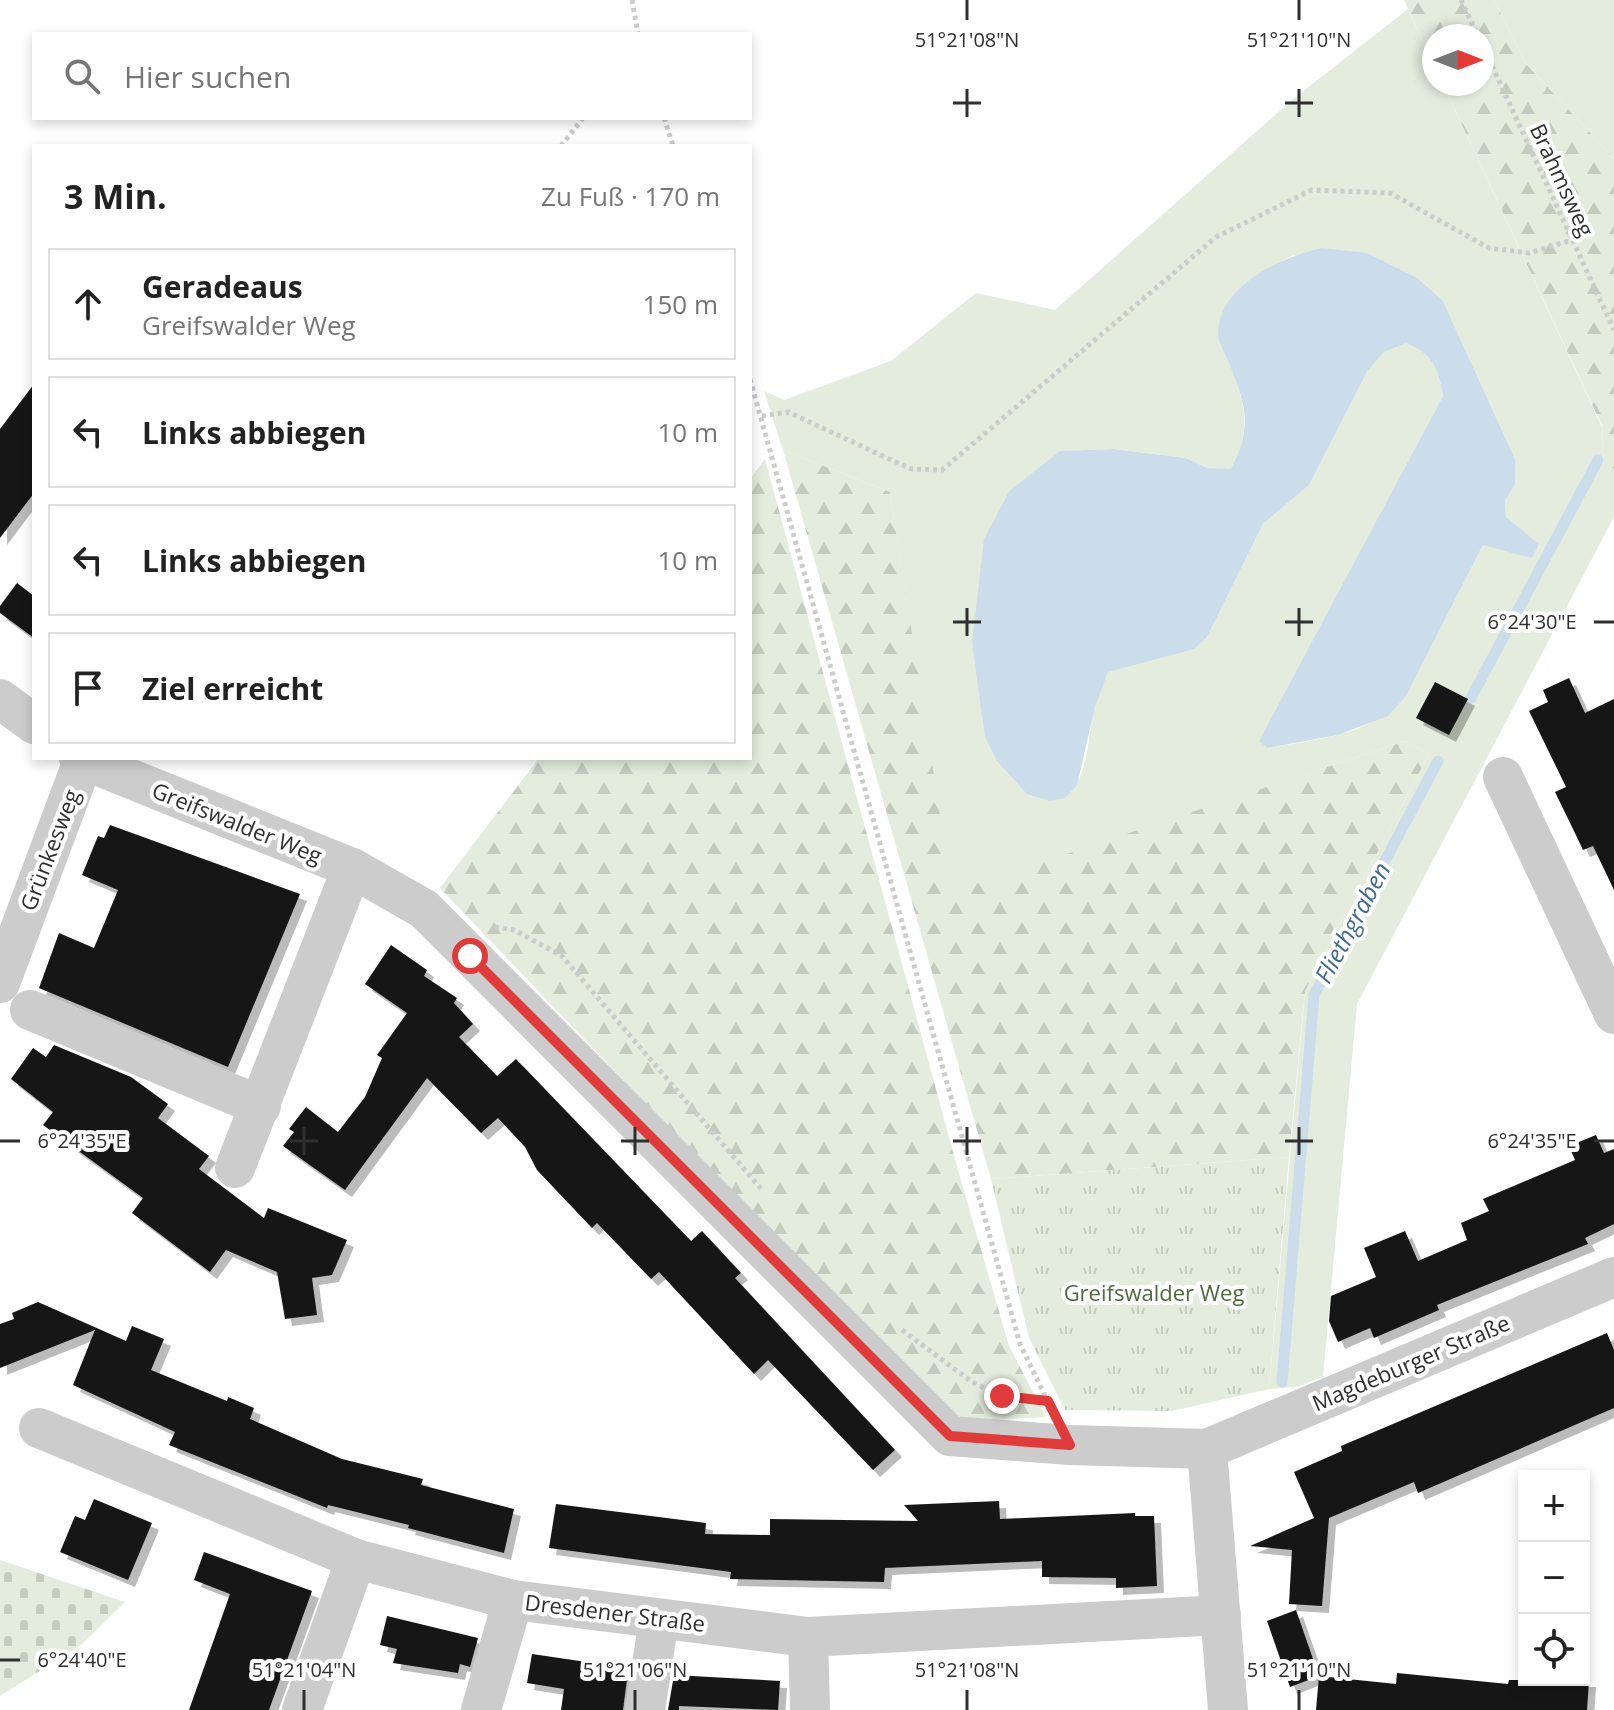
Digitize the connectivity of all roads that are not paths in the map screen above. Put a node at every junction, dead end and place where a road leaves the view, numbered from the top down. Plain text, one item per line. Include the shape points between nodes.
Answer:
1 (0, 699) edge
2 (32, 723) edge
3 (81, 760) edge
4 (1503, 777) dead end
5 (352, 868) junction
6 (0, 983) edge
7 (30, 1010) dead end
8 (1614, 1014) edge
9 (261, 1106) junction
10 (235, 1168) dead end
11 (1614, 1277) edge
12 (39, 1428) dead end
13 (1207, 1449) junction
14 (356, 1559) junction
15 (513, 1600) junction
16 (1221, 1615) junction
17 (659, 1619) junction
18 (808, 1637) junction
19 (302, 1710) edge
20 (481, 1710) edge
21 (645, 1710) edge
22 (810, 1710) edge
23 (1228, 1710) edge

1 - 2 street
3 - 5 street, Greifswalder Weg
3 - 6 street, Grünkesweg
4 - 8 street
5 - 9 street
5 - 13 street, Greifswalder Weg via 424,909 950,1436
7 - 9 street
9 - 10 street
11 - 13 street, Magdeburger Straße
12 - 14 street, Dresdener Straße
13 - 16 street
14 - 15 street, Dresdener Straße
14 - 19 street
15 - 17 street, Dresdener Straße
15 - 20 street
16 - 18 street, Dresdener Straße
16 - 23 street
17 - 18 street, Dresdener Straße
17 - 21 street
18 - 22 street

